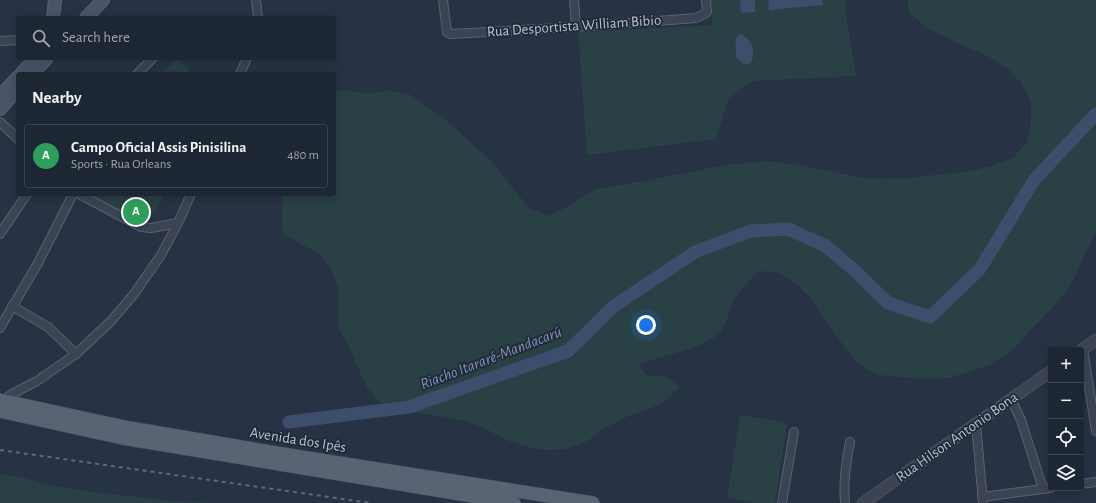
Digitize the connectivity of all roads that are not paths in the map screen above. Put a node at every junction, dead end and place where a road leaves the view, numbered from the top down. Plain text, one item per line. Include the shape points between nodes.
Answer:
1 (55, 0) edge
2 (103, 0) edge
3 (256, 0) edge
4 (443, 0) edge
5 (574, 0) edge
6 (706, 0) edge
7 (53, 16) edge
8 (88, 16) edge
9 (258, 16) edge
10 (576, 26) junction
11 (16, 40) edge
12 (0, 41) edge
13 (33, 60) edge
14 (45, 60) edge
15 (151, 60) edge
16 (246, 60) edge
17 (23, 72) edge
18 (34, 72) edge
19 (139, 72) edge
20 (241, 72) edge
21 (16, 79) edge
22 (16, 92) edge
23 (0, 96) edge
24 (0, 109) edge
25 (0, 122) edge
26 (16, 137) edge
27 (26, 196) edge
28 (72, 196) edge
29 (83, 196) edge
30 (190, 196) edge
31 (178, 223) junction
32 (0, 234) edge
33 (12, 306) junction
34 (0, 328) edge
35 (1096, 340) edge
36 (1084, 348) edge
37 (76, 354) junction
38 (1084, 361) edge
39 (1048, 373) edge
40 (1011, 399) junction
41 (1, 404) edge
42 (976, 424) junction
43 (1096, 431) edge
44 (794, 432) dead end
45 (850, 442) dead end
46 (1096, 482) edge
47 (1084, 484) edge
48 (1047, 488) edge
49 (511, 498) edge
50 (982, 500) edge
51 (593, 503) edge
52 (782, 503) edge
53 (844, 503) edge
54 (863, 503) edge

1 - 7 main road
2 - 8 main road
3 - 9 street
4 - 10 street, Rua Desportista William Bibio via 445,26 451,34
5 - 10 street
6 - 10 street, Rua Desportista William Bibio via 707,12 696,18
11 - 12 street
13 - 17 main road
14 - 18 main road
15 - 19 street
16 - 20 street
21 - 23 main road
22 - 24 main road
25 - 26 street
27 - 32 street
28 - 33 street via 38,263
29 - 31 street via 141,227 151,228
30 - 31 street
31 - 37 street via 161,255 134,294
33 - 34 street
33 - 37 street via 48,327
35 - 36 street
37 - 41 street via 37,381 12,394
38 - 43 street
39 - 40 street, Rua Hilson Antonio Bona
40 - 42 street, Rua Hilson Antonio Bona
40 - 48 street
41 - 49 main road, Avenida dos Ipês via 276,459
42 - 50 street
42 - 54 street, Rua Hilson Antonio Bona
44 - 52 street
45 - 53 street
46 - 47 street
48 - 50 street
49 - 51 main road, Avenida dos Ipês

